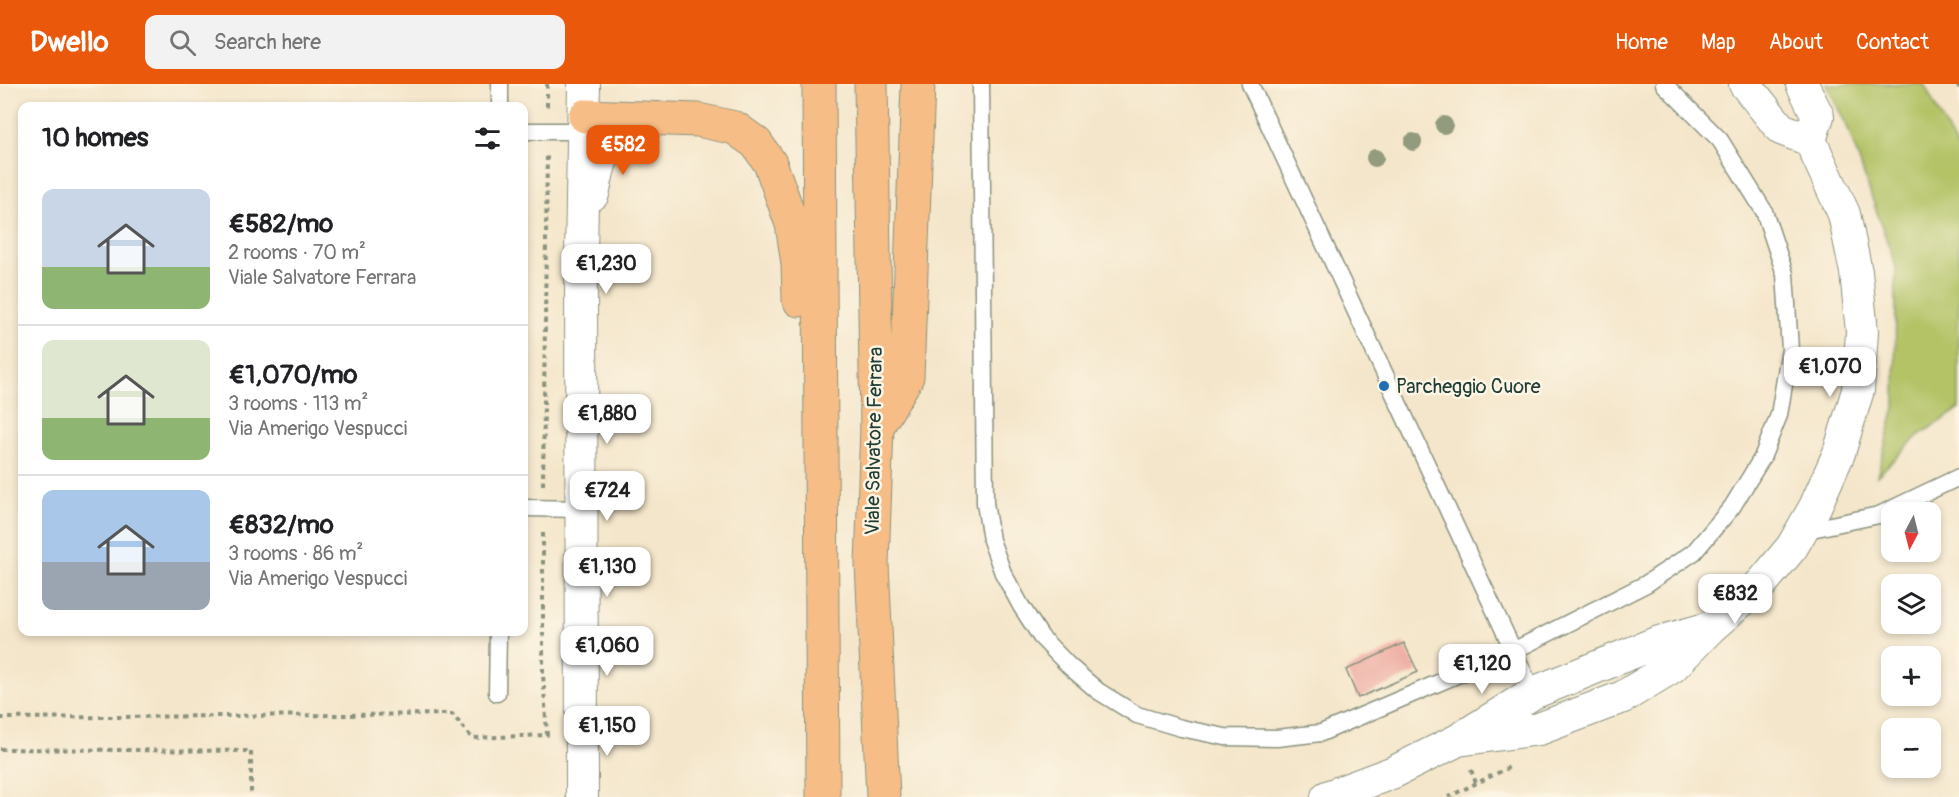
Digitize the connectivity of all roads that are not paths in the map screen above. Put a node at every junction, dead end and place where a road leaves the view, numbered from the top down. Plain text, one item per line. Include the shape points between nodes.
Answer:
1 (500, 84) edge
2 (819, 84) edge
3 (871, 84) edge
4 (918, 84) edge
5 (981, 84) edge
6 (1250, 84) edge
7 (1664, 84) edge
8 (1745, 84) edge
9 (1802, 84) edge
10 (500, 102) edge
11 (584, 110) edge
12 (660, 118) junction
13 (528, 131) edge
14 (1810, 140) junction
15 (582, 226) junction
16 (877, 427) junction
17 (821, 429) junction
18 (1959, 477) edge
19 (528, 508) edge
20 (582, 509) junction
21 (1802, 531) junction
22 (1710, 628) junction
23 (498, 636) edge
24 (1513, 651) junction
25 (497, 693) dead end
26 (1533, 693) junction
27 (1458, 740) junction
28 (582, 797) edge
29 (823, 797) edge
30 (883, 797) edge
31 (1327, 797) edge

1 - 10 lane
2 - 17 highway
3 - 16 highway, Viale Salvatore Ferrara
4 - 16 highway via 907,376
5 - 24 lane via 985,503 991,540 1003,573 1041,637 1098,691 1137,715 1225,738 1321,733
6 - 24 lane
7 - 24 lane via 1720,140 1764,211 1785,274 1790,340 1779,415 1762,458 1732,507 1694,552 1646,584
8 - 14 street via 1781,129
9 - 14 street via 1818,116
11 - 12 highway
11 - 13 lane via 547,131
11 - 15 street
12 - 15 street via 620,134 610,146 600,162
12 - 17 highway via 698,120 735,128 756,143 770,163 792,224 798,263 802,396 810,417
14 - 21 street via 1844,214 1856,272 1862,332 1858,390 1839,453
15 - 20 street
16 - 30 highway, Viale Salvatore Ferrara via 872,564
17 - 29 highway
18 - 21 lane via 1879,515
19 - 20 lane
20 - 28 street
21 - 22 street via 1762,583
22 - 26 street via 1656,643
22 - 27 street via 1672,667 1623,697 1539,729
23 - 25 lane
24 - 26 lane
26 - 27 street
27 - 31 street via 1394,772

